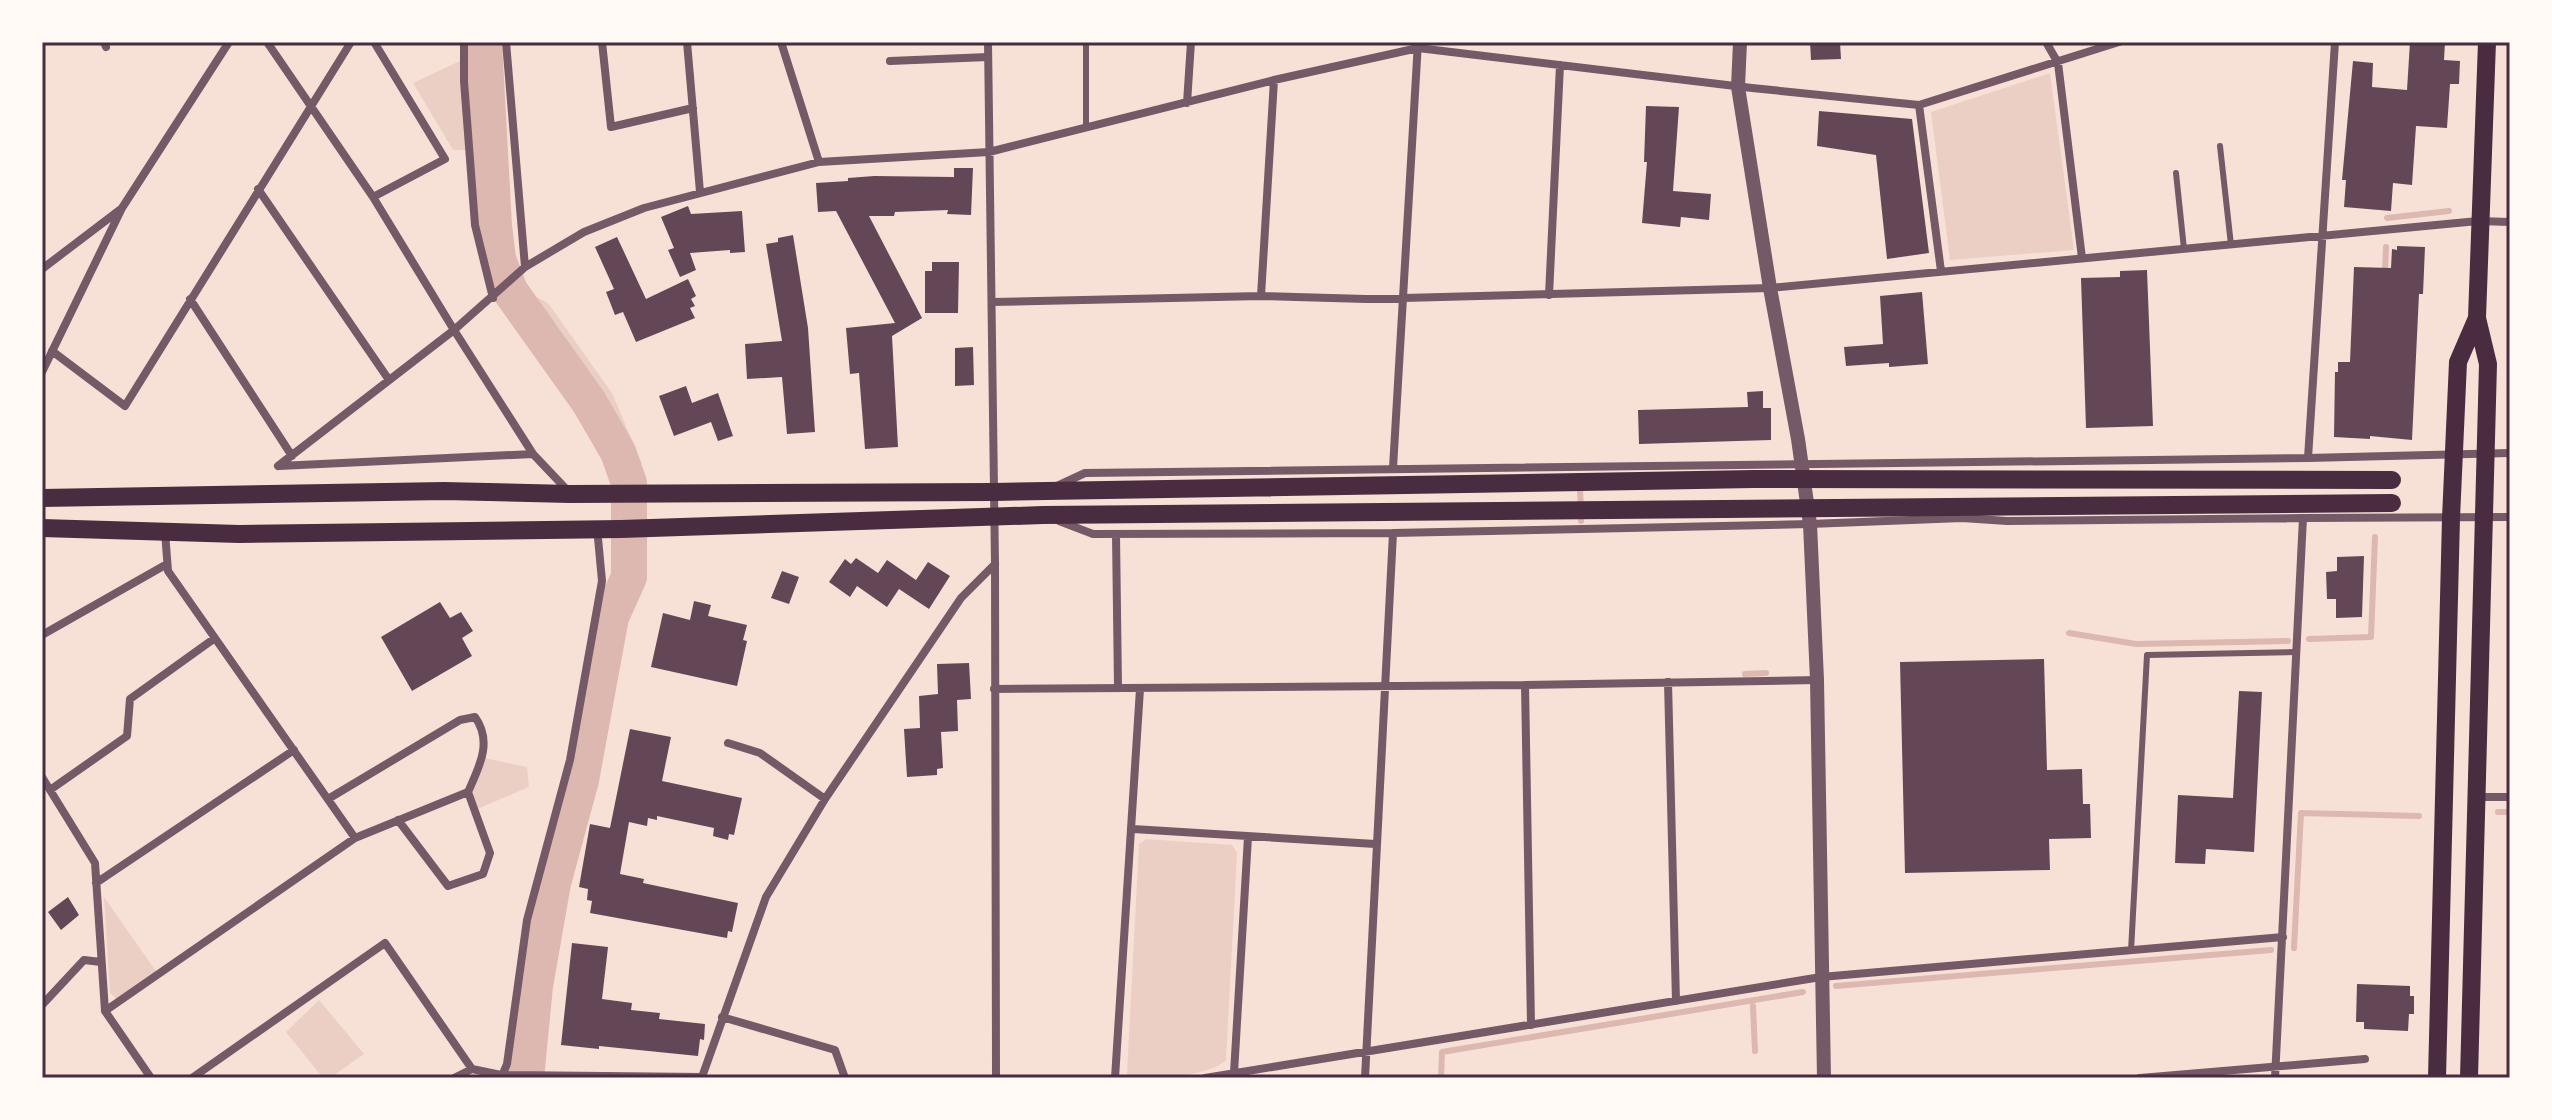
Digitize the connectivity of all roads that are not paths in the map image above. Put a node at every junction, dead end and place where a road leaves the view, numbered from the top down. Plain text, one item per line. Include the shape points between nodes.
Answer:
1 (229, 42) edge
2 (267, 42) edge
3 (351, 42) edge
4 (374, 42) edge
5 (464, 42) edge
6 (506, 42) edge
7 (602, 42) edge
8 (687, 42) edge
9 (781, 42) edge
10 (988, 42) edge
11 (1086, 42) edge
12 (1191, 42) edge
13 (1740, 42) edge
14 (2046, 42) edge
15 (2119, 42) edge
16 (2335, 42) edge
17 (2487, 42) edge
18 (1418, 45) edge
19 (988, 57) junction
20 (890, 61) dead end
21 (2058, 63) junction
22 (1560, 65) junction
23 (1274, 80) junction
24 (1738, 87) junction
25 (1187, 103) junction
26 (310, 105) junction
27 (1919, 105) junction
28 (693, 108) junction
29 (1086, 127) junction
30 (2220, 146) dead end
31 (989, 152) junction
32 (819, 162) junction
33 (2176, 173) dead end
34 (258, 189) junction
35 (700, 192) junction
36 (373, 197) junction
37 (122, 208) junction
38 (2478, 221) junction
39 (2510, 222) edge
40 (2322, 237) junction
41 (2231, 245) junction
42 (2184, 249) junction
43 (2082, 258) junction
44 (525, 267) junction
45 (42, 269) edge
46 (1941, 271) junction
47 (1770, 288) junction
48 (1549, 295) junction
49 (1261, 296) junction
50 (1403, 297) junction
51 (493, 298) junction
52 (190, 299) junction
53 (992, 302) junction
54 (2477, 318) junction
55 (454, 330) junction
56 (52, 351) junction
57 (42, 372) edge
58 (389, 380) junction
59 (2454, 453) junction
60 (2510, 453) edge
61 (533, 454) junction
62 (2485, 454) junction
63 (292, 456) junction
64 (2308, 458) junction
65 (1393, 468) junction
66 (1803, 473) junction
67 (2392, 480) dead end
68 (1045, 491) junction
69 (993, 492) junction
70 (570, 494) junction
71 (42, 498) edge
72 (2392, 503) dead end
73 (1043, 515) junction
74 (993, 516) junction
75 (1808, 516) junction
76 (2510, 517) edge
77 (2303, 518) junction
78 (2451, 518) junction
79 (2485, 518) junction
80 (42, 528) edge
81 (165, 532) junction
82 (1393, 533) junction
83 (1116, 534) junction
84 (598, 538) dead end
85 (167, 564) junction
86 (995, 564) junction
87 (42, 635) edge
88 (215, 638) junction
89 (2295, 652) junction
90 (1817, 680) junction
91 (1668, 682) junction
92 (1385, 685) junction
93 (1525, 685) junction
94 (1118, 688) junction
95 (994, 689) junction
96 (1140, 689) junction
97 (728, 743) dead end
98 (294, 750) junction
99 (42, 777) edge
100 (50, 790) junction
101 (468, 792) junction
102 (2476, 797) junction
103 (2510, 797) edge
104 (328, 799) junction
105 (825, 799) junction
106 (398, 820) junction
107 (1133, 829) junction
108 (1248, 837) junction
109 (355, 838) junction
110 (1375, 844) junction
111 (96, 883) junction
112 (2283, 937) junction
113 (2131, 951) junction
114 (101, 962) junction
115 (1821, 977) junction
116 (45, 995) edge
117 (1676, 1001) junction
118 (42, 1005) edge
119 (105, 1011) junction
120 (722, 1017) junction
121 (1531, 1025) junction
122 (1367, 1049) junction
123 (2365, 1059) dead end
124 (2276, 1067) junction
125 (472, 1069) junction
126 (1234, 1073) junction
127 (501, 1077) edge
128 (702, 1077) edge
129 (151, 1078) edge
130 (192, 1078) edge
131 (454, 1078) edge
132 (845, 1078) edge
133 (996, 1078) edge
134 (1115, 1078) edge
135 (1205, 1078) edge
136 (1365, 1078) edge
137 (1824, 1078) edge
138 (2140, 1078) edge
139 (2275, 1078) edge
140 (2437, 1078) edge
141 (2469, 1078) edge

1 - 37 street
2 - 26 street
3 - 26 street
4 - 36 street via 445,159
5 - 51 street via 475,225
6 - 44 street
7 - 28 street via 611,127
8 - 28 street
9 - 32 street
10 - 19 street
11 - 29 lane
12 - 25 street
13 - 24 street
14 - 21 street
15 - 21 street
16 - 40 street
17 - 38 main road
18 - 22 street
18 - 23 street
18 - 50 street
19 - 20 street
19 - 31 street
21 - 27 street
21 - 43 street
22 - 24 street
22 - 48 street
23 - 25 street
23 - 49 street
24 - 27 street
24 - 47 street
25 - 29 street
26 - 34 street
26 - 36 street
27 - 46 street
28 - 35 street
29 - 31 street
30 - 41 lane
31 - 32 street
31 - 53 street
32 - 35 street
33 - 42 lane
34 - 52 street
34 - 58 street
35 - 44 street via 584,232
36 - 55 street
37 - 45 street
37 - 56 street
38 - 39 street
38 - 40 street
38 - 54 main road
40 - 41 street
40 - 64 street
41 - 42 street
42 - 43 street
43 - 46 street
44 - 51 street
46 - 47 street
47 - 48 street
47 - 66 street
48 - 50 street
49 - 50 street
49 - 53 street
50 - 65 street
51 - 55 street
52 - 56 street via 125,406
52 - 63 street
53 - 69 street
54 - 59 main road via 2458,362
54 - 62 main road via 2488,364
55 - 58 street
55 - 61 street
56 - 57 street
58 - 63 street
59 - 62 street
59 - 64 street
59 - 78 main road
60 - 62 street
61 - 63 street via 278,466
61 - 70 street
62 - 79 main road
64 - 66 street
65 - 66 street
65 - 68 street via 1085,473
66 - 67 main road
66 - 68 main road
66 - 75 street
68 - 69 main road
69 - 70 main road
69 - 74 street
70 - 71 main road
72 - 75 main road
73 - 74 main road
73 - 75 main road
73 - 83 street via 1093,534
74 - 81 main road via 621,529
74 - 86 street
75 - 77 street via 2007,521
75 - 82 street
75 - 90 street
76 - 79 street
77 - 78 street
77 - 89 street
78 - 79 street
78 - 140 main road
79 - 102 main road
80 - 81 main road
81 - 85 street
82 - 83 street
82 - 92 street
83 - 94 street
84 - 127 street via 602,581 570,760 527,920
85 - 87 street
85 - 88 street
86 - 95 street
86 - 105 street via 961,598
88 - 98 street
88 - 100 street via 130,699 127,736
89 - 112 street
89 - 113 lane via 2147,655
90 - 91 street
90 - 115 street
91 - 93 street
91 - 117 street
92 - 93 street
92 - 96 street
92 - 110 street
93 - 121 street
94 - 95 street
94 - 96 street
95 - 133 street
96 - 107 street
97 - 105 street via 760,753
98 - 104 street
98 - 111 street
99 - 100 street
100 - 111 street via 95,863
101 - 104 street via 483,758 483,729 475,717 460,720
101 - 106 street
101 - 106 street via 490,853 483,874 448,886
102 - 103 street
102 - 141 main road
104 - 109 street
105 - 120 street via 766,897
106 - 109 street
107 - 108 street
107 - 134 street
108 - 110 street
108 - 126 street
109 - 119 street
110 - 122 street
111 - 114 street
112 - 113 street
112 - 124 street
113 - 115 street
114 - 116 street via 84,960
114 - 119 street
115 - 117 street
115 - 137 street
116 - 118 street
117 - 121 street
119 - 129 street
120 - 128 street
120 - 132 street via 835,1050
121 - 122 street
122 - 126 street
122 - 136 street
123 - 124 street
124 - 138 street
124 - 139 street
125 - 127 street
125 - 130 street via 385,943
125 - 131 street
126 - 135 street
127 - 128 street

